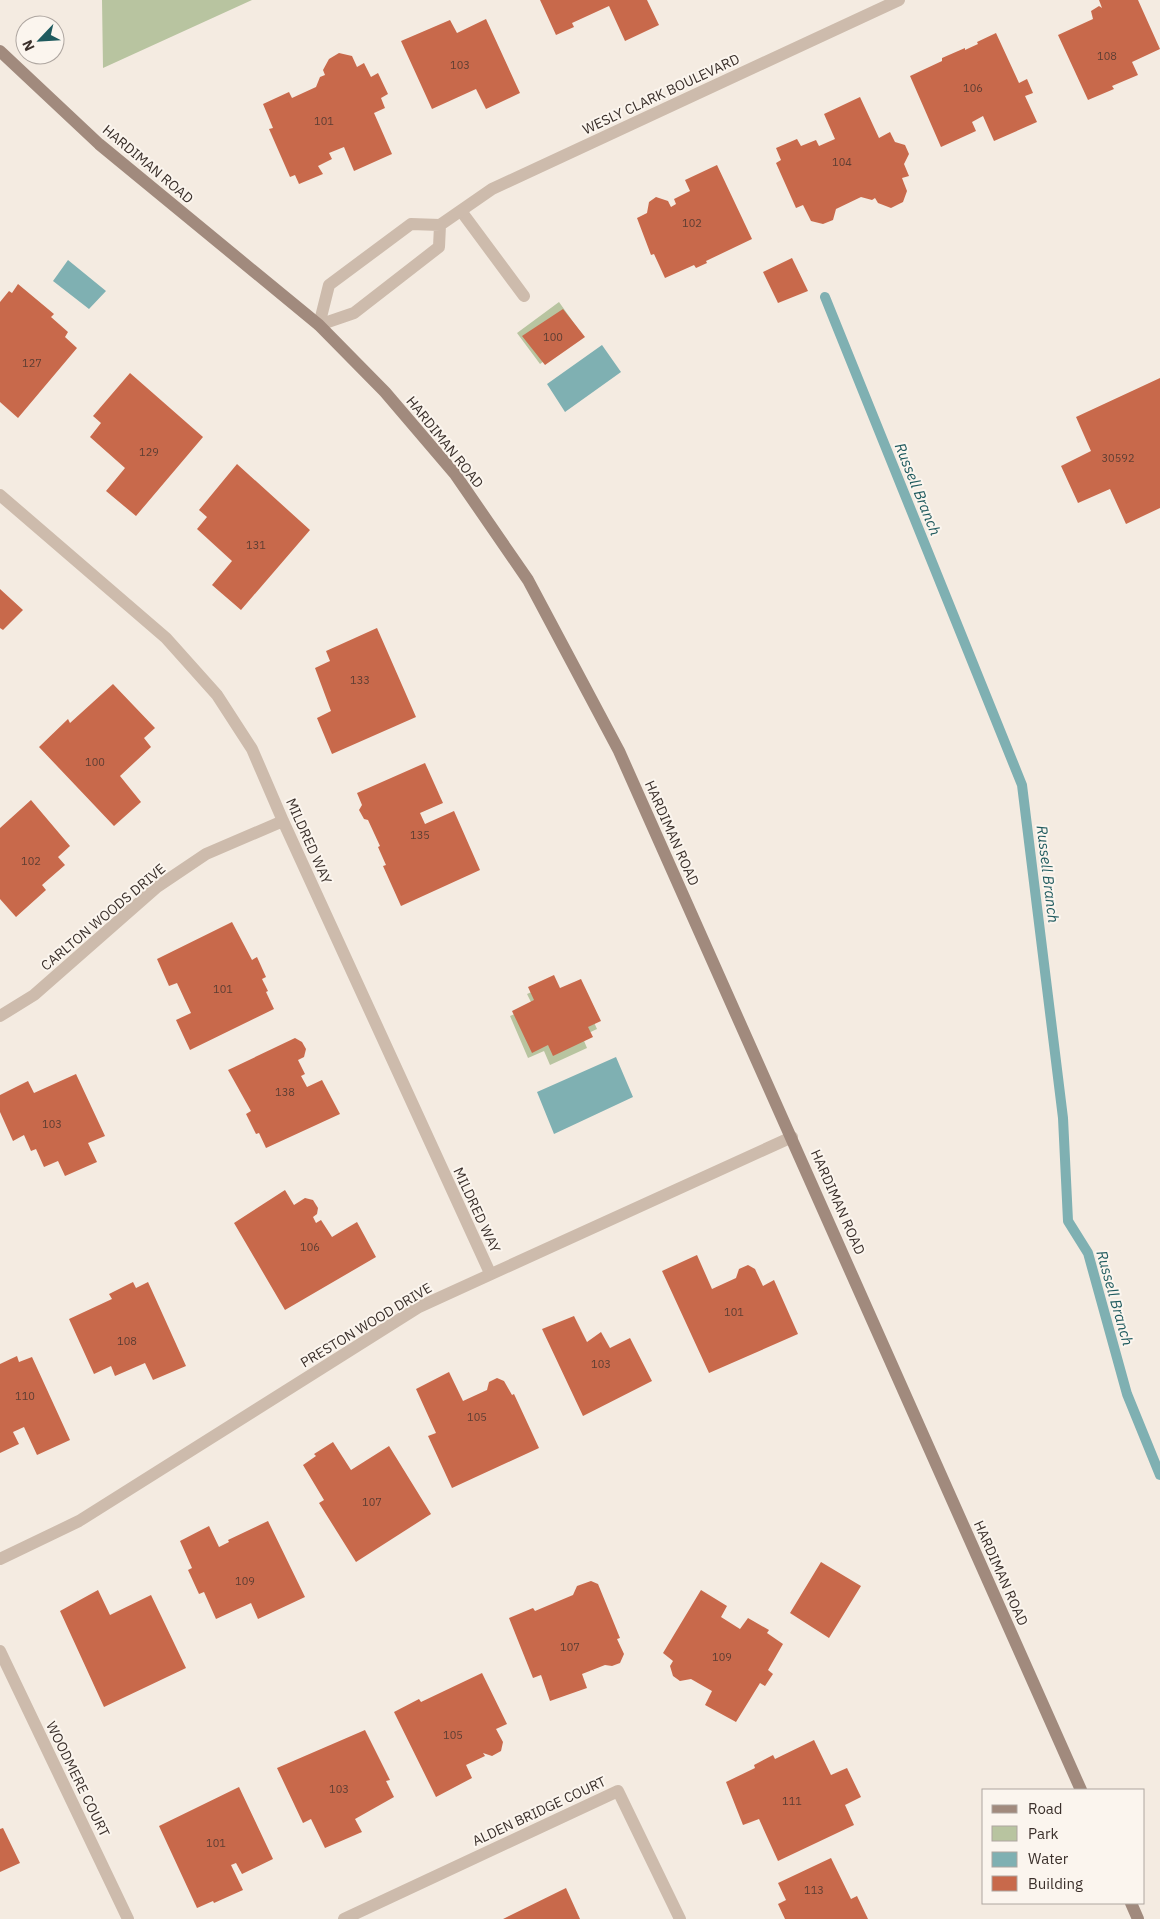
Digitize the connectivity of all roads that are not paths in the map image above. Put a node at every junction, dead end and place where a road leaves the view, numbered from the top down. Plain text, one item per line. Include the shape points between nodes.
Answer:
1 (899, 0) edge
2 (0, 51) edge
3 (461, 211) junction
4 (440, 225) junction
5 (524, 296) dead end
6 (319, 325) junction
7 (0, 495) edge
8 (283, 821) junction
9 (0, 1016) edge
10 (792, 1137) junction
11 (490, 1273) junction
12 (0, 1559) edge
13 (0, 1651) edge
14 (1081, 1789) edge
15 (1131, 1904) edge
16 (128, 1919) edge
17 (344, 1919) edge
18 (680, 1919) edge
19 (1138, 1919) edge

1 - 3 street, WESLY CLARK BOULEVARD via 492,189
2 - 6 street, HARDIMAN ROAD via 99,144
3 - 4 street, WESLY CLARK BOULEVARD
3 - 5 street
4 - 6 street via 439,247 354,313
4 - 6 street via 411,224 329,286
6 - 10 street, HARDIMAN ROAD via 385,392 455,474 528,580 618,751
7 - 8 street, MILDRED WAY via 166,638 217,695 252,748
8 - 9 street, CARLTON WOODS DRIVE via 206,854 157,887 34,995
8 - 11 street, MILDRED WAY
10 - 11 street, PRESTON WOOD DRIVE
10 - 14 street, HARDIMAN ROAD
11 - 12 street, PRESTON WOOD DRIVE via 420,1307 79,1521
13 - 16 street, WOODMERE COURT
15 - 19 street
17 - 18 street, ALDEN BRIDGE COURT via 618,1791

